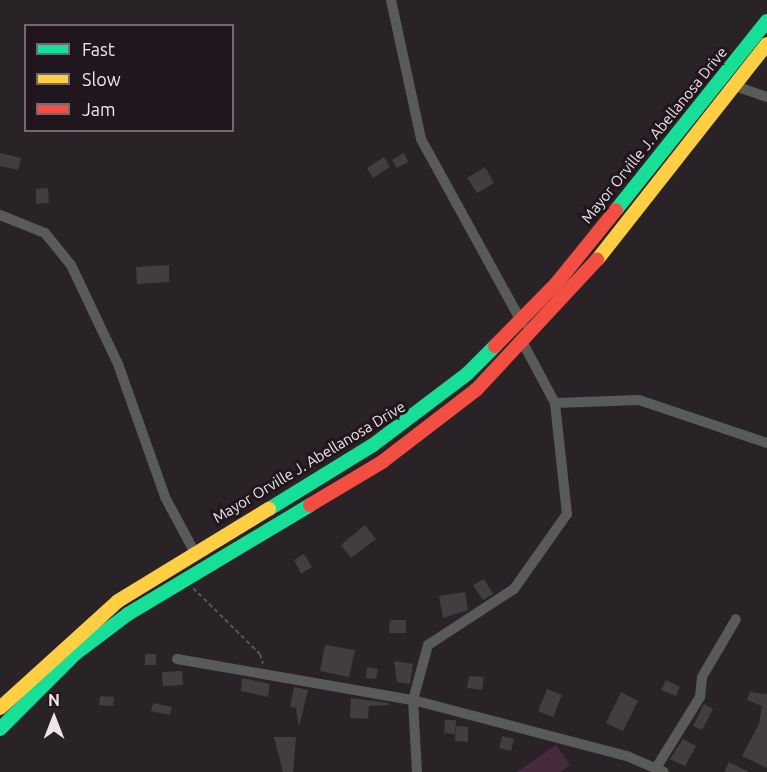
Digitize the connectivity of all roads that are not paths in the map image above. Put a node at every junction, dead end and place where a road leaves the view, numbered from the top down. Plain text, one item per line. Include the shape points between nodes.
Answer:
1 (391, 0) edge
2 (767, 21) edge
3 (767, 44) edge
4 (735, 86) junction
5 (767, 97) edge
6 (0, 215) edge
7 (611, 215) junction
8 (624, 226) junction
9 (522, 323) junction
10 (524, 345) junction
11 (555, 403) junction
12 (767, 442) edge
13 (373, 445) junction
14 (382, 462) junction
15 (194, 551) junction
16 (736, 619) dead end
17 (177, 659) dead end
18 (414, 700) junction
19 (0, 708) edge
20 (0, 729) edge
21 (660, 770) edge
22 (417, 772) edge

1 - 9 street via 421,139
2 - 7 main road, Mayor Orville J. Abellanosa Drive
3 - 4 main road
4 - 5 street
4 - 8 main road
6 - 15 street via 40,229 70,265 118,364 165,497
7 - 8 main road
7 - 9 main road, Mayor Orville J. Abellanosa Drive
8 - 10 main road
9 - 13 main road, Mayor Orville J. Abellanosa Drive via 422,413
10 - 11 street
10 - 14 main road
11 - 12 street via 639,400
11 - 18 street via 567,514 504,599 434,636 418,666
13 - 14 main road
13 - 15 main road, Mayor Orville J. Abellanosa Drive
14 - 20 main road via 185,575 75,654
15 - 19 main road, Mayor Orville J. Abellanosa Drive via 91,623
16 - 21 street via 702,677 700,697
17 - 18 street
18 - 21 street
18 - 22 street

